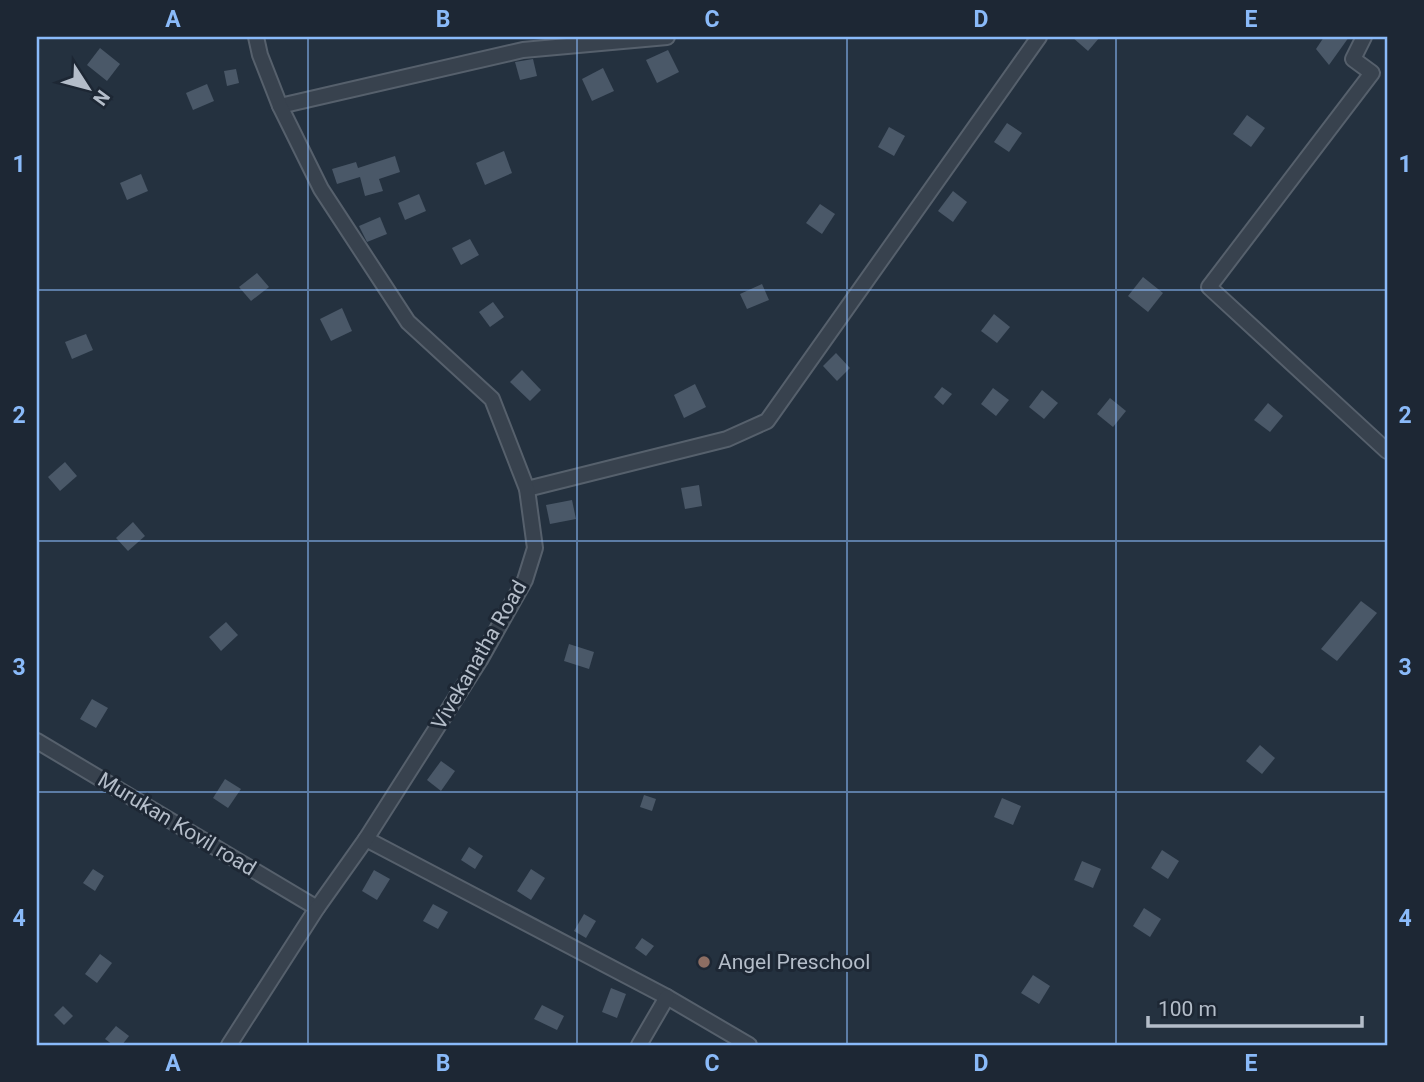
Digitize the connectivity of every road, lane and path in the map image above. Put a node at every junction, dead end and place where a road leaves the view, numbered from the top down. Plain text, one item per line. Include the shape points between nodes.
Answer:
1 (256, 37) edge
2 (667, 37) edge
3 (1039, 37) edge
4 (1364, 37) edge
5 (280, 106) junction
6 (1387, 451) edge
7 (527, 489) junction
8 (37, 741) edge
9 (366, 839) junction
10 (317, 908) junction
11 (667, 997) junction
12 (229, 1045) edge
13 (639, 1045) edge
14 (749, 1045) edge

1 - 5 street, Vivekanatha Road
2 - 5 street via 523,50
3 - 7 street via 767,421 727,439
4 - 6 street via 1353,58 1372,74 1209,287
5 - 7 street, Vivekanatha Road via 321,189 408,323 492,399
7 - 9 street, Vivekanatha Road via 535,548 525,580 480,660
8 - 10 street, Murukan Kovil road
9 - 10 street, Vivekanatha Road
9 - 11 street
10 - 12 street, Vivekanatha Road
11 - 13 street
11 - 14 street

